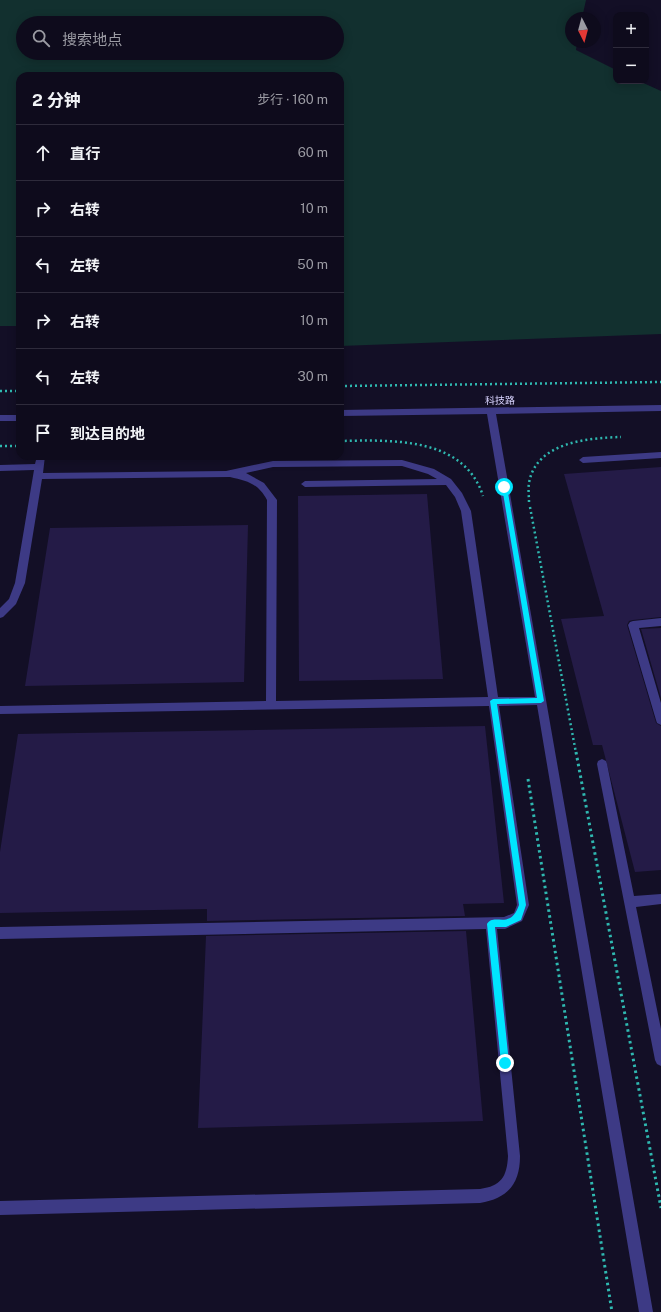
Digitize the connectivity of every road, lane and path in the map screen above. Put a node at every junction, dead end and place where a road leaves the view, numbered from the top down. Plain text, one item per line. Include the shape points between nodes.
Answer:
1 (661, 382) edge
2 (344, 386) edge
3 (0, 391) edge
4 (16, 391) edge
5 (661, 408) edge
6 (491, 411) junction
7 (344, 413) edge
8 (0, 418) edge
9 (16, 418) edge
10 (0, 446) edge
11 (16, 446) edge
12 (661, 455) edge
13 (40, 460) edge
14 (583, 460) dead end
15 (0, 468) edge
16 (38, 472) junction
17 (226, 474) junction
18 (448, 482) junction
19 (305, 484) dead end
20 (0, 614) edge
21 (661, 622) edge
22 (493, 701) junction
23 (541, 701) junction
24 (271, 706) junction
25 (0, 710) edge
26 (661, 720) edge
27 (602, 764) dead end
28 (661, 899) edge
29 (630, 902) junction
30 (491, 924) junction
31 (0, 933) edge
32 (661, 1060) edge
33 (0, 1208) edge
34 (646, 1312) edge

1 - 2 path
3 - 4 path
5 - 6 street, 科技路
6 - 7 street, 科技路
6 - 23 street
8 - 9 street
10 - 11 path
12 - 14 street
13 - 16 street
15 - 16 street
16 - 17 street
16 - 20 street via 20,583 13,601
17 - 18 street via 273,464 391,462 422,467
17 - 24 street via 250,478 267,491 272,500
18 - 19 street
18 - 22 street via 460,495 466,511
21 - 26 street via 633,625
22 - 23 street
22 - 24 street
22 - 30 street via 523,905 518,917 512,921
23 - 34 street
24 - 25 street
27 - 29 street
28 - 29 street
29 - 32 street
30 - 31 street
30 - 33 street via 514,1156 511,1178 502,1190 480,1196

